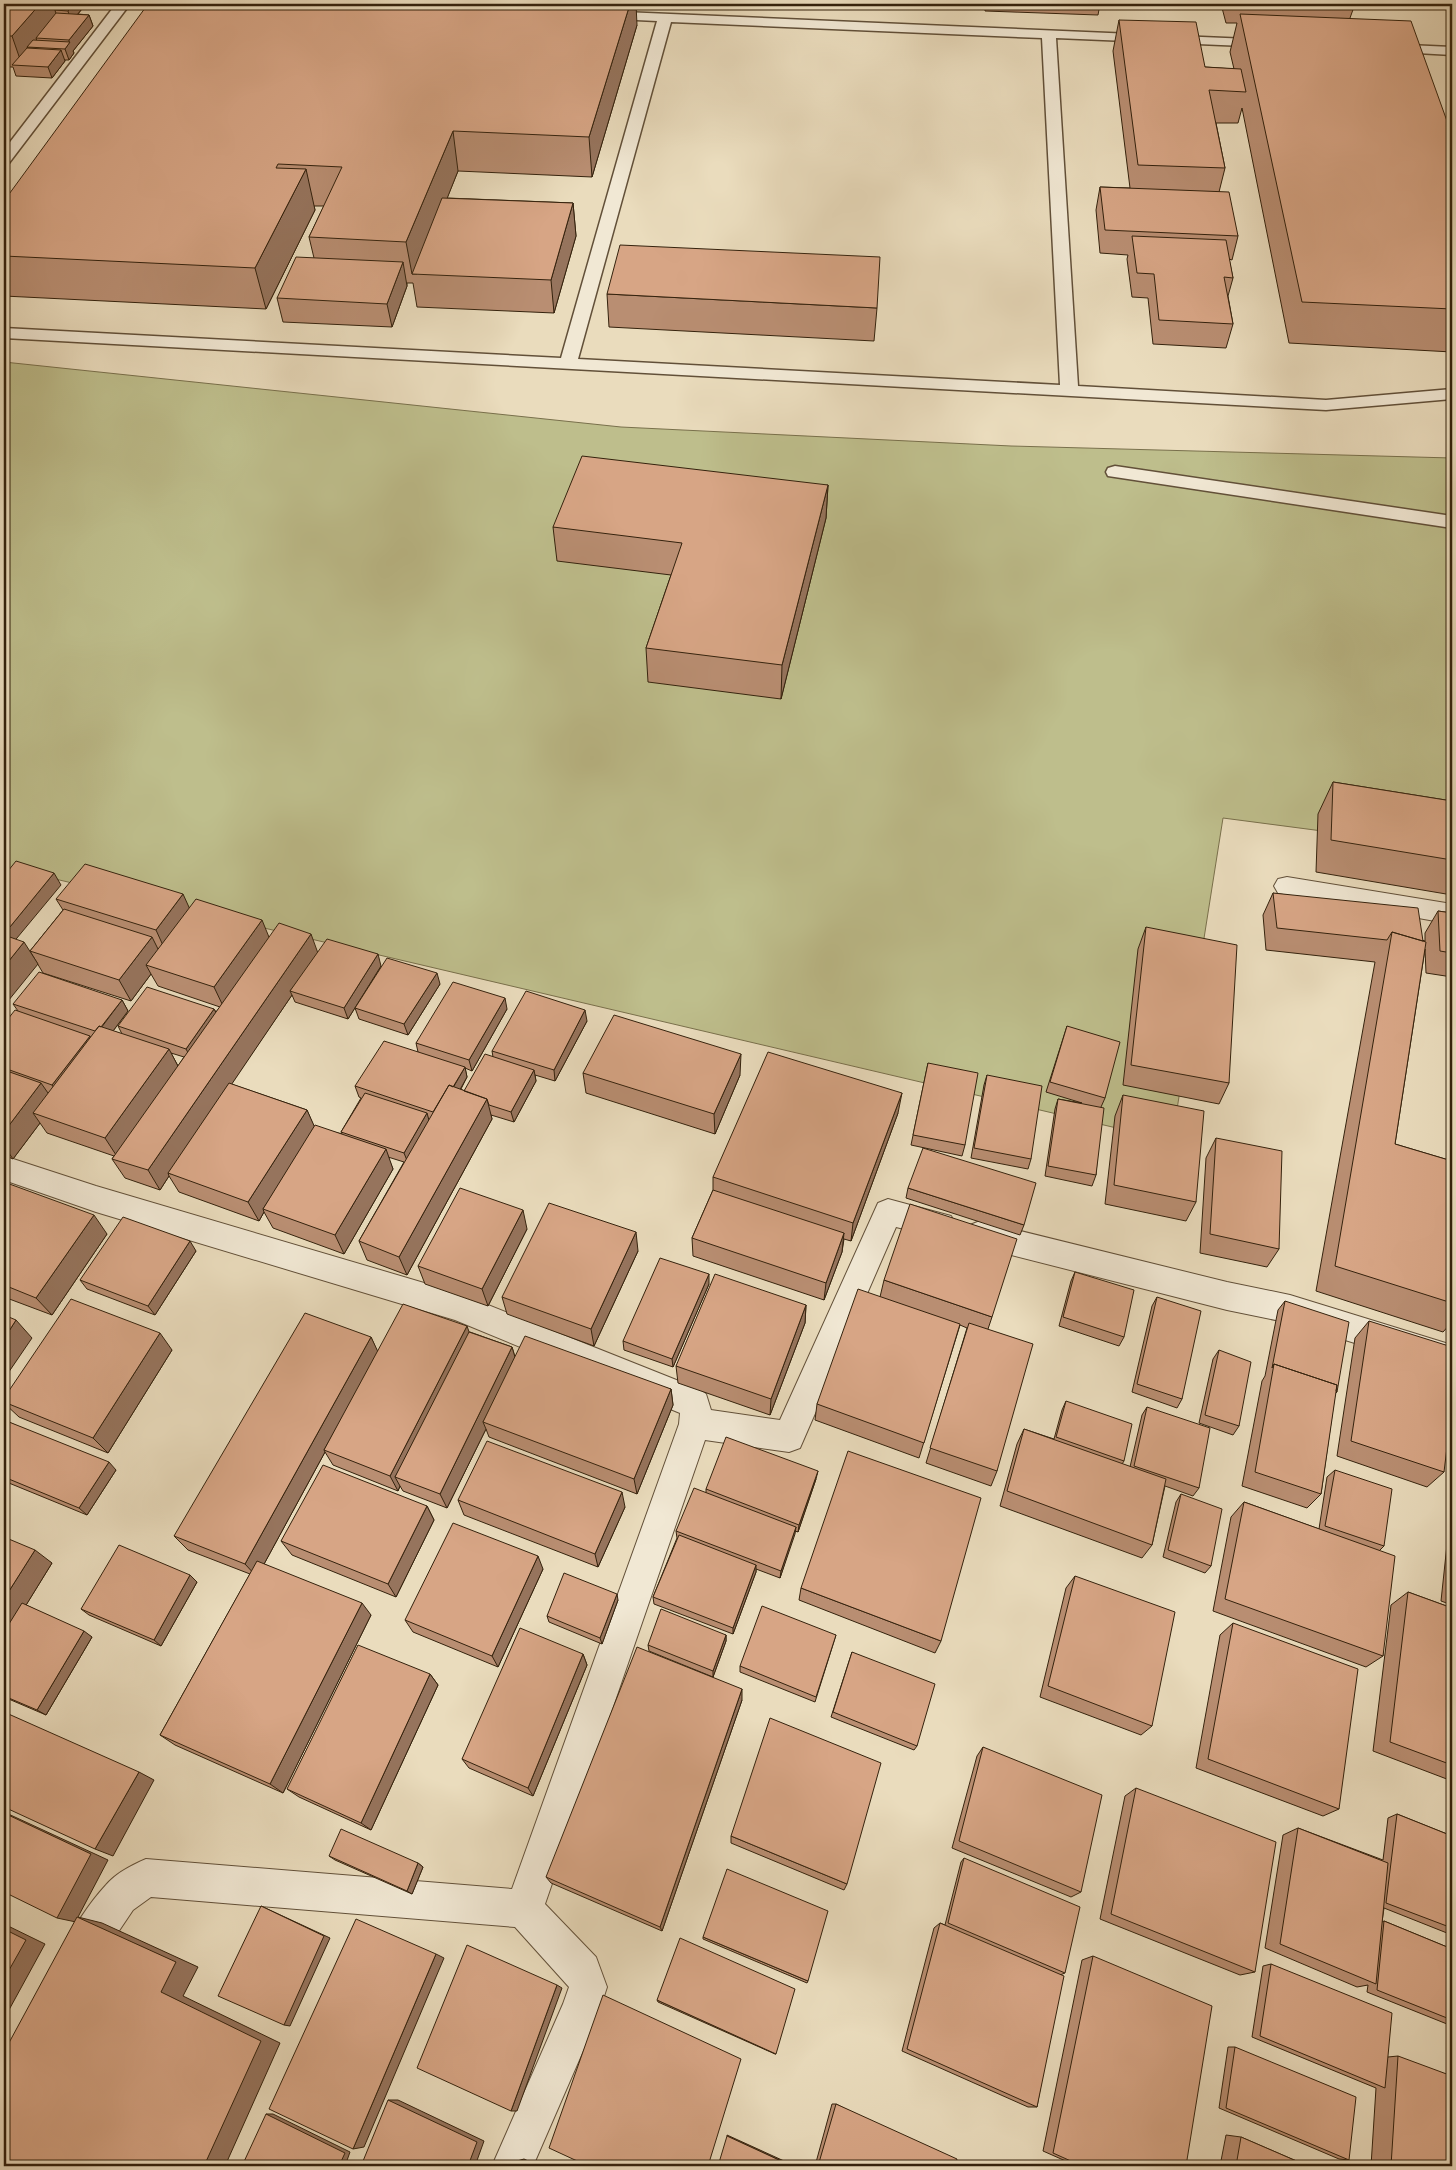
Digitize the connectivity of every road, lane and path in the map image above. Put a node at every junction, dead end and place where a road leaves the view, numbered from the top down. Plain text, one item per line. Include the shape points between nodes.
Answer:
1 (123, 4) edge
2 (587, 15) edge
3 (665, 18) junction
4 (1049, 34) junction
5 (1285, 44) edge
6 (1374, 47) edge
7 (1452, 51) edge
8 (4, 160) edge
9 (4, 333) edge
10 (568, 364) junction
11 (1069, 391) junction
12 (1452, 394) edge
13 (1115, 472) dead end
14 (1452, 522) edge
15 (1287, 886) dead end
16 (1452, 914) edge
17 (4, 1168) edge
18 (1452, 1359) edge
19 (694, 1423) junction
20 (524, 1909) junction
21 (59, 1983) edge
22 (512, 2166) edge

1 - 8 lane
2 - 3 lane
3 - 4 lane
3 - 10 lane
4 - 5 lane
4 - 11 lane
6 - 7 lane
9 - 10 lane
10 - 11 lane
11 - 12 lane via 1326,405
13 - 14 lane
15 - 16 street
17 - 19 street via 96,1199 458,1307 688,1400 695,1405
18 - 19 street via 1268,1303 1226,1296 888,1212 788,1437
19 - 20 street
20 - 21 street via 146,1878 120,1897
20 - 22 street via 582,1970 588,1987

